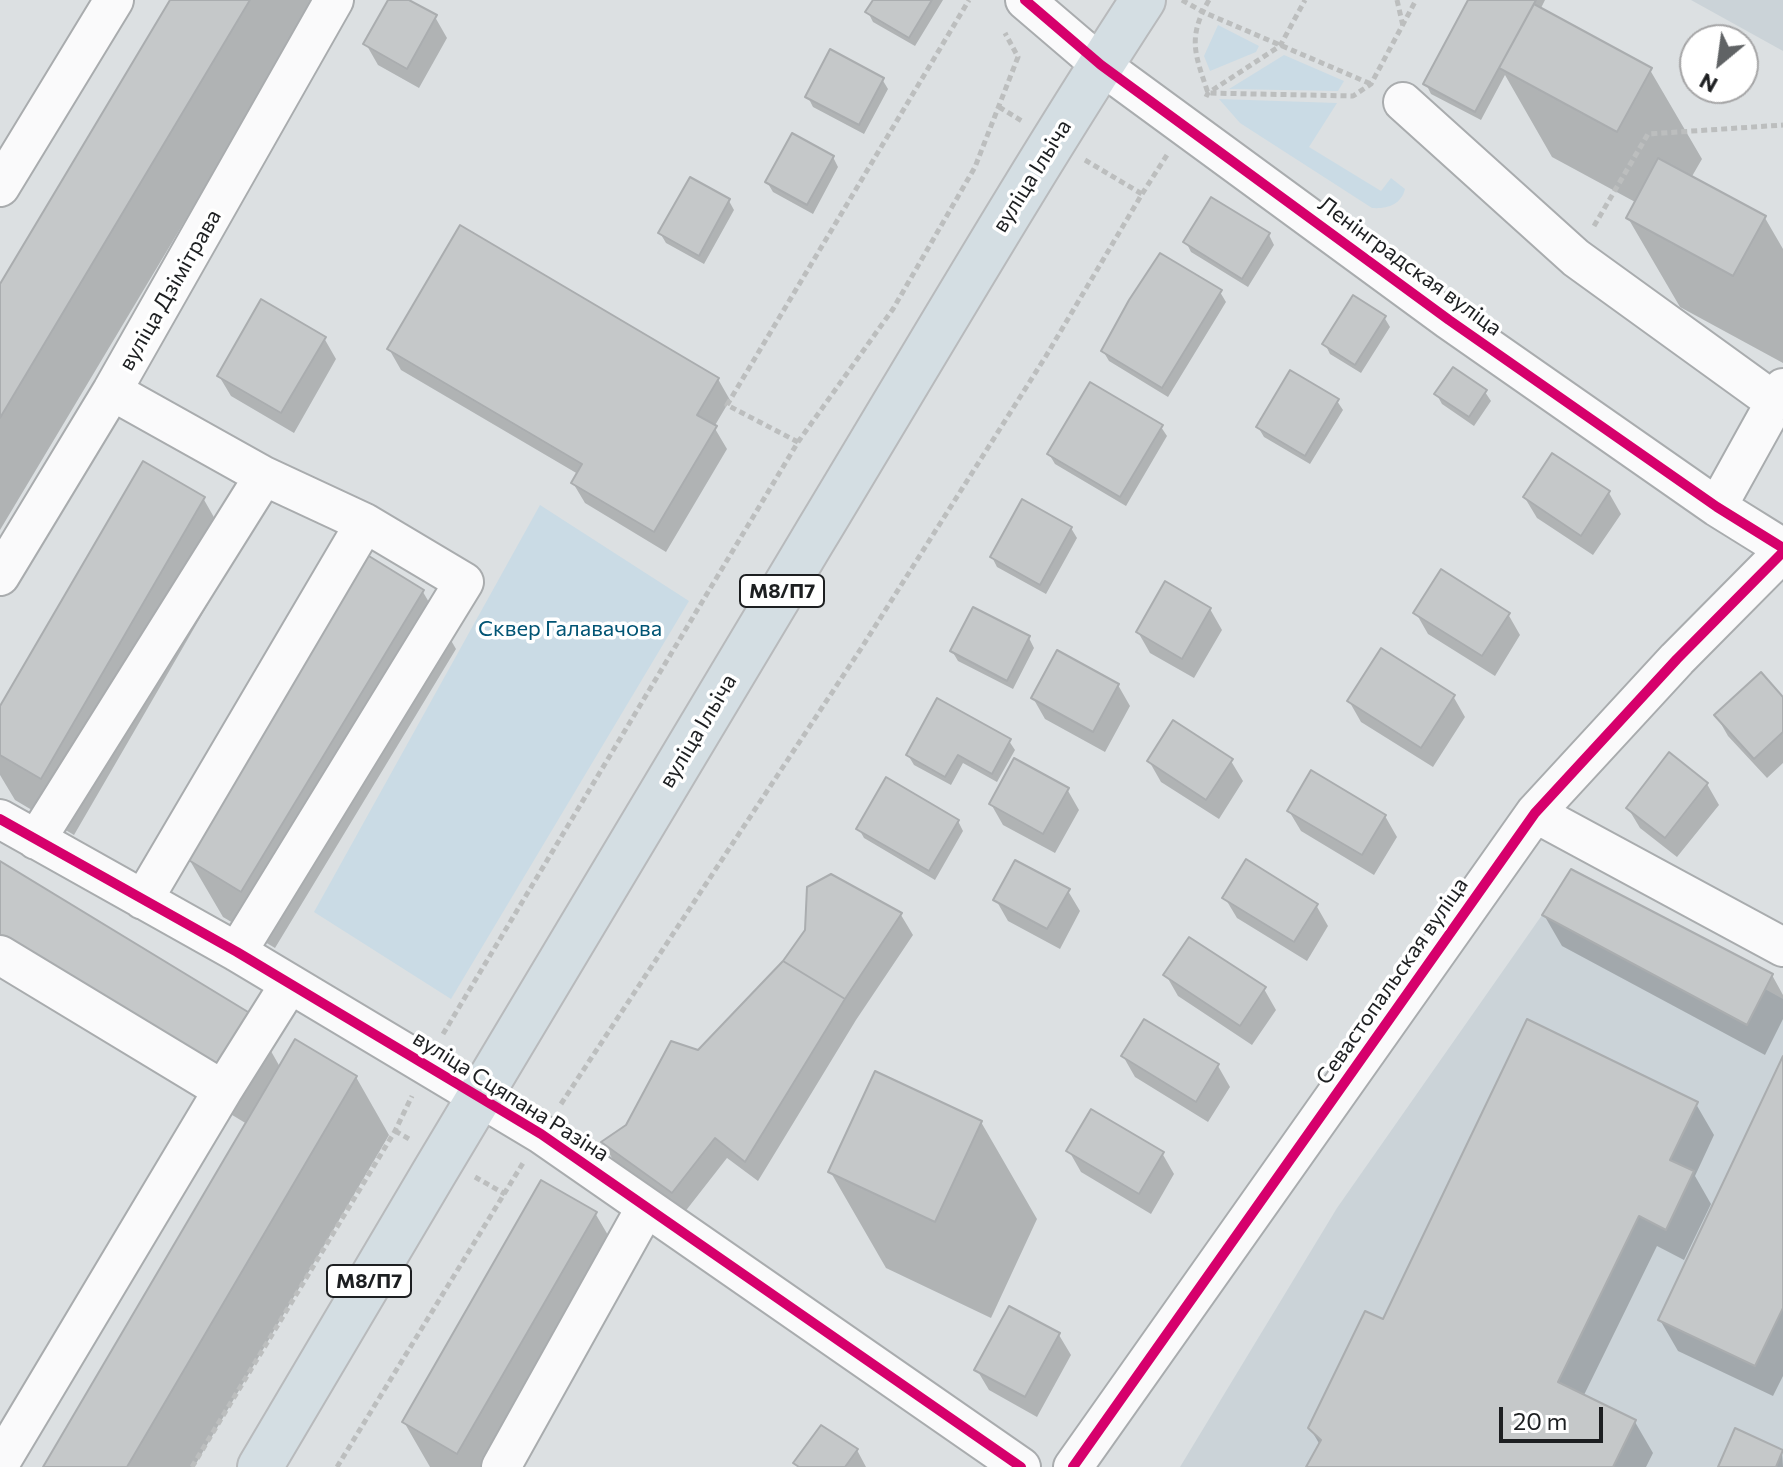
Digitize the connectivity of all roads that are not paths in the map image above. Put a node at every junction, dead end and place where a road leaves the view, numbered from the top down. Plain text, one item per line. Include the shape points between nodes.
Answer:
1 (114, 0) edge
2 (334, 0) edge
3 (1143, 0) edge
4 (1012, 11) edge
5 (1101, 65) junction
6 (1387, 93) road end
7 (0, 187) edge
8 (112, 391) junction
9 (1779, 395) edge
10 (264, 476) junction
11 (1717, 507) junction
12 (365, 523) junction
13 (1783, 550) edge
14 (0, 576) edge
15 (1535, 813) junction
16 (0, 819) edge
17 (36, 840) junction
18 (143, 900) junction
19 (1783, 947) edge
20 (237, 952) junction
21 (0, 955) edge
22 (289, 985) junction
23 (223, 1090) junction
24 (479, 1095) junction
25 (646, 1207) junction
26 (5, 1443) edge
27 (260, 1467) edge
28 (501, 1467) edge
29 (1021, 1467) edge
30 (1073, 1467) edge

1 - 7 street
2 - 8 street, вуліца Дзімітрава
3 - 5 main road, вуліца Ільіча / М8/П7
4 - 5 street, Ленінградская вуліца
5 - 11 street, Ленінградская вуліца via 1436,311
5 - 24 main road, вуліца Ільіча / М8/П7
6 - 9 street via 1576,258
8 - 10 street
8 - 14 street, вуліца Дзімітрава
9 - 11 street
10 - 12 street
10 - 17 street
11 - 13 street, Ленінградская вуліца
12 - 18 street
12 - 20 street via 464,582
13 - 15 street, Севастопальская вуліца
15 - 19 street
15 - 30 street, Севастопальская вуліца
16 - 17 street, вуліца Сцяпана Разіна
17 - 18 street, вуліца Сцяпана Разіна
18 - 20 street, вуліца Сцяпана Разіна
20 - 22 street, вуліца Сцяпана Разіна
21 - 23 street
22 - 23 street
22 - 24 street, вуліца Сцяпана Разіна
23 - 26 street
24 - 25 street, вуліца Сцяпана Разіна
24 - 27 main road, вуліца Ільіча / М8/П7
25 - 28 street
25 - 29 street, вуліца Сцяпана Разіна

